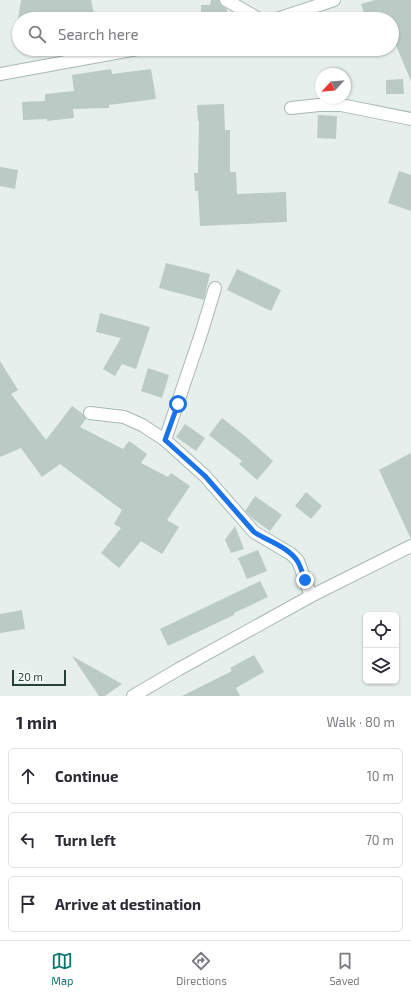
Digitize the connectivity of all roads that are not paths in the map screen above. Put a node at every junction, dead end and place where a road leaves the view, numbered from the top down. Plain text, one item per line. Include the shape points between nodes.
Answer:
1 (226, 0) edge
2 (334, 0) edge
3 (247, 12) edge
4 (298, 12) edge
5 (99, 56) edge
6 (0, 74) edge
7 (291, 108) dead end
8 (411, 119) edge
9 (215, 288) dead end
10 (90, 413) dead end
11 (165, 440) junction
12 (411, 546) edge
13 (311, 596) junction
14 (134, 696) edge

1 - 3 street
2 - 4 street
5 - 6 street
7 - 8 street via 341,105
9 - 11 street
10 - 11 street via 124,417
11 - 13 street via 205,476 254,532 280,546 298,561
12 - 13 street
13 - 14 street

